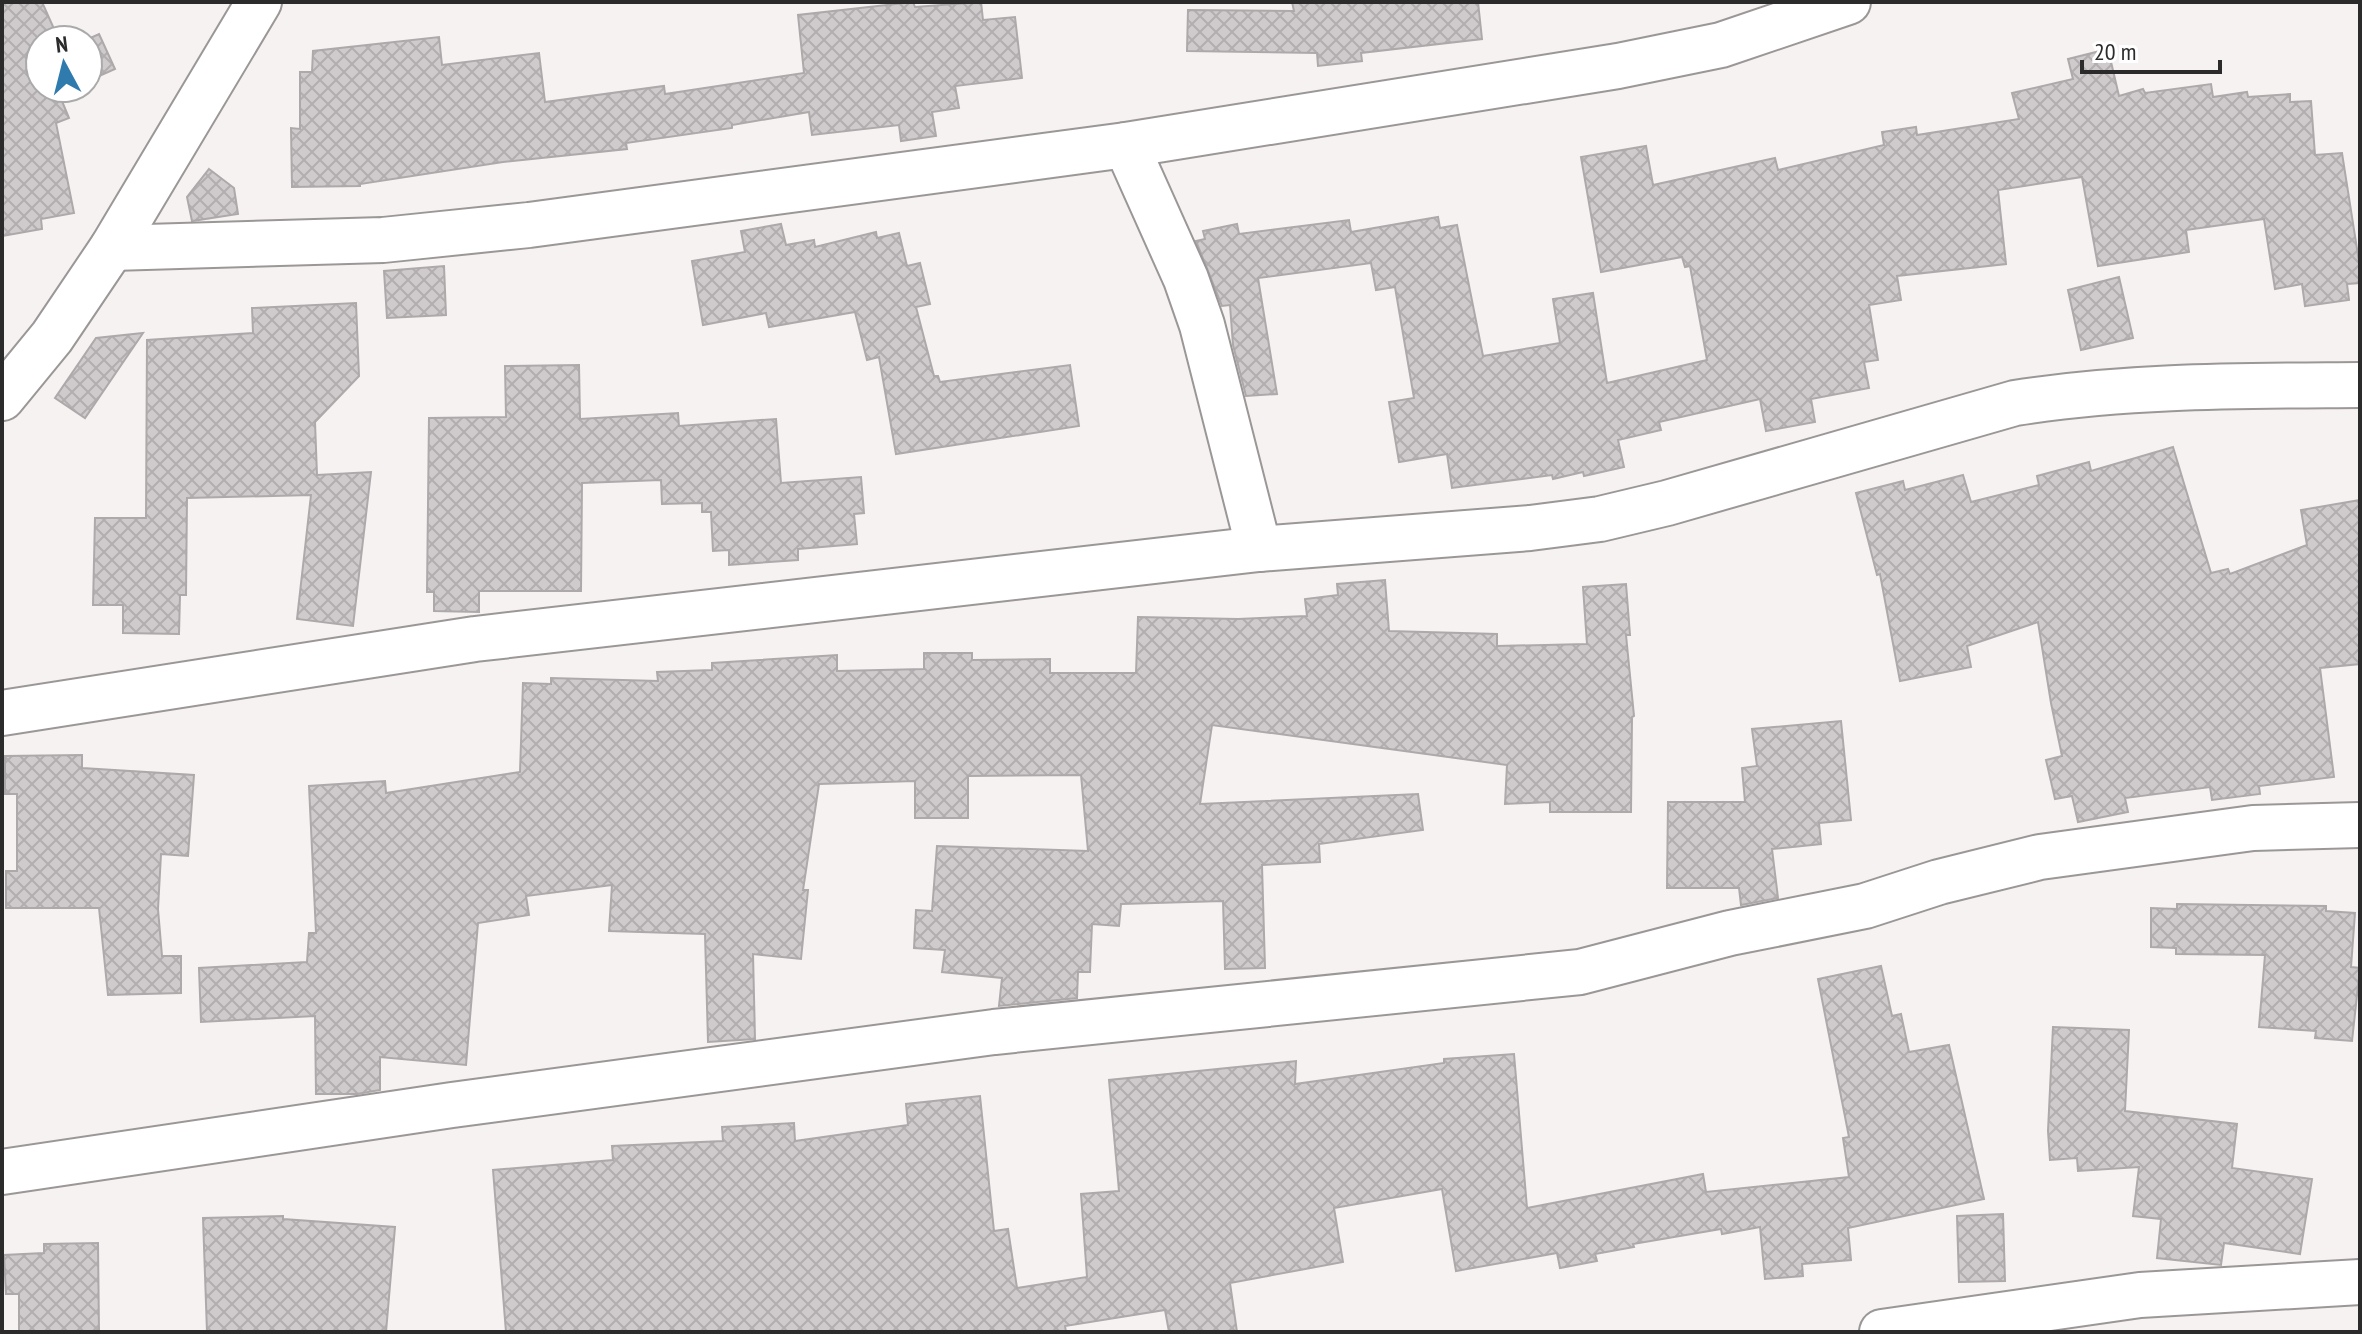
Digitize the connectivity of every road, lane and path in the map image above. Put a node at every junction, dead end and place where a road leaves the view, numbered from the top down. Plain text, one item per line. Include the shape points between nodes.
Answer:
1 (259, 2) edge
2 (1848, 2) edge
3 (1126, 145) junction
4 (112, 248) junction
5 (2360, 385) edge
6 (2, 398) edge
7 (1259, 549) junction
8 (2, 713) edge
9 (2360, 825) edge
10 (2, 1172) edge
11 (2360, 1282) edge
12 (1882, 1332) edge

1 - 4 street
2 - 3 street via 1721,45 1618,66
3 - 4 street via 383,240
3 - 7 street via 1202,325
4 - 6 street via 52,337
5 - 7 street via 2173,386 2074,394 2015,403 1600,519
7 - 8 street via 475,639
9 - 10 street via 2253,828 2040,857 1865,906 1730,933 1580,972 994,1032
11 - 12 street via 2140,1295

